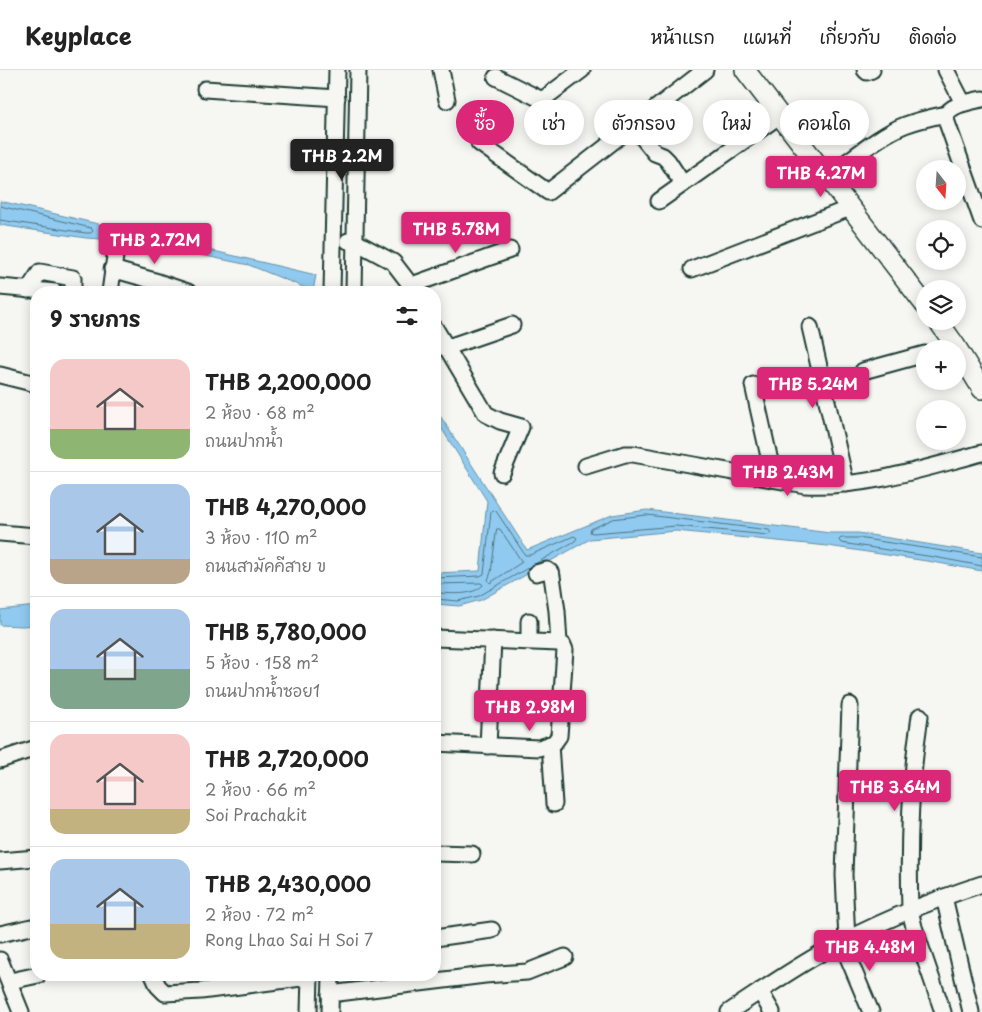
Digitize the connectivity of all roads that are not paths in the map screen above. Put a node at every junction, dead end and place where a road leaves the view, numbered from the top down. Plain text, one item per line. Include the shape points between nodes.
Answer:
1 (337, 70) edge
2 (358, 70) edge
3 (441, 70) edge
4 (705, 70) edge
5 (745, 70) edge
6 (865, 70) edge
7 (872, 70) edge
8 (946, 70) edge
9 (574, 72) edge
10 (496, 77) dead end
11 (205, 89) dead end
12 (337, 98) junction
13 (982, 99) edge
14 (447, 100) dead end
15 (667, 100) edge
16 (963, 103) junction
17 (946, 114) junction
18 (779, 116) junction
19 (483, 145) edge
20 (609, 145) edge
21 (649, 145) edge
22 (826, 177) junction
23 (683, 184) junction
24 (660, 201) dead end
25 (850, 208) junction
26 (982, 221) edge
27 (334, 239) junction
28 (117, 242) dead end
29 (356, 242) junction
30 (510, 250) dead end
31 (112, 269) junction
32 (692, 269) dead end
33 (31, 286) edge
34 (73, 286) edge
35 (111, 286) edge
36 (170, 286) edge
37 (332, 286) edge
38 (354, 286) edge
39 (412, 286) edge
40 (421, 286) edge
41 (0, 287) edge
42 (30, 287) edge
43 (28, 290) joint
44 (916, 293) edge
45 (512, 325) dead end
46 (810, 327) dead end
47 (441, 339) edge
48 (446, 348) junction
49 (916, 356) edge
50 (966, 366) edge
51 (863, 371) dead end
52 (0, 375) edge
53 (980, 381) edge
54 (30, 382) edge
55 (754, 385) dead end
56 (982, 453) edge
57 (586, 466) dead end
58 (502, 473) dead end
59 (774, 479) junction
60 (846, 484) junction
61 (0, 533) edge
62 (30, 536) edge
63 (536, 573) dead end
64 (529, 621) dead end
65 (441, 638) edge
66 (492, 640) junction
67 (529, 641) junction
68 (562, 645) junction
69 (850, 705) dead end
70 (920, 716) dead end
71 (441, 743) edge
72 (550, 744) junction
73 (488, 746) junction
74 (30, 750) edge
75 (0, 760) edge
76 (554, 804) dead end
77 (441, 853) edge
78 (472, 854) dead end
79 (30, 858) edge
80 (0, 861) edge
81 (982, 884) edge
82 (944, 897) junction
83 (910, 910) junction
84 (30, 927) edge
85 (492, 930) dead end
86 (0, 934) edge
87 (441, 937) edge
88 (844, 942) junction
89 (565, 958) dead end
90 (0, 960) edge
91 (30, 977) edge
92 (15, 980) dead end
93 (441, 980) edge
94 (156, 981) edge
95 (274, 981) edge
96 (310, 981) edge
97 (331, 981) edge
98 (436, 981) edge
99 (760, 991) junction
100 (330, 994) junction
101 (21, 1012) edge
102 (309, 1012) edge
103 (330, 1012) edge
104 (729, 1012) edge
105 (772, 1012) edge
106 (871, 1012) edge
107 (943, 1012) edge
108 (971, 1012) edge

1 - 12 street
2 - 29 street
3 - 14 street
4 - 15 street
5 - 18 main road
6 - 7 street
8 - 16 street
9 - 10 street via 542,100
11 - 12 street
12 - 27 street
13 - 16 street
16 - 17 street
17 - 22 street via 903,126
17 - 26 street via 945,119
18 - 22 main road
18 - 23 street
19 - 20 street via 548,192
21 - 23 street via 655,153 663,156
22 - 25 main road
23 - 24 street
25 - 32 street
25 - 44 main road
27 - 29 street
27 - 37 street
28 - 31 street
29 - 38 street
29 - 39 street via 393,262
30 - 40 street
31 - 35 street
31 - 36 street
33 - 34 street via 40,272 73,278
41 - 43 street
42 - 43 street
45 - 48 street
46 - 60 street
47 - 48 street
48 - 58 street via 486,414 520,427
49 - 51 street
50 - 53 main road
52 - 54 street
55 - 59 street
56 - 60 street
57 - 59 street via 633,454
59 - 60 street via 805,485
61 - 62 street
63 - 68 street via 547,570 552,576
64 - 67 street
65 - 66 street
66 - 67 street
66 - 73 street
67 - 68 street
68 - 72 street via 559,736
69 - 88 street
70 - 83 street via 910,804
71 - 73 street
72 - 73 street via 539,748
72 - 76 street
74 - 75 street
77 - 78 street
79 - 80 street
81 - 82 street
82 - 83 street
82 - 108 street
83 - 88 street
83 - 107 street
84 - 86 street
85 - 87 street
88 - 99 street
88 - 106 street
89 - 93 street via 527,972
90 - 101 street
91 - 92 street
94 - 95 street via 165,993
96 - 102 street
97 - 100 street
98 - 100 street
99 - 104 street
99 - 105 street
100 - 103 street

